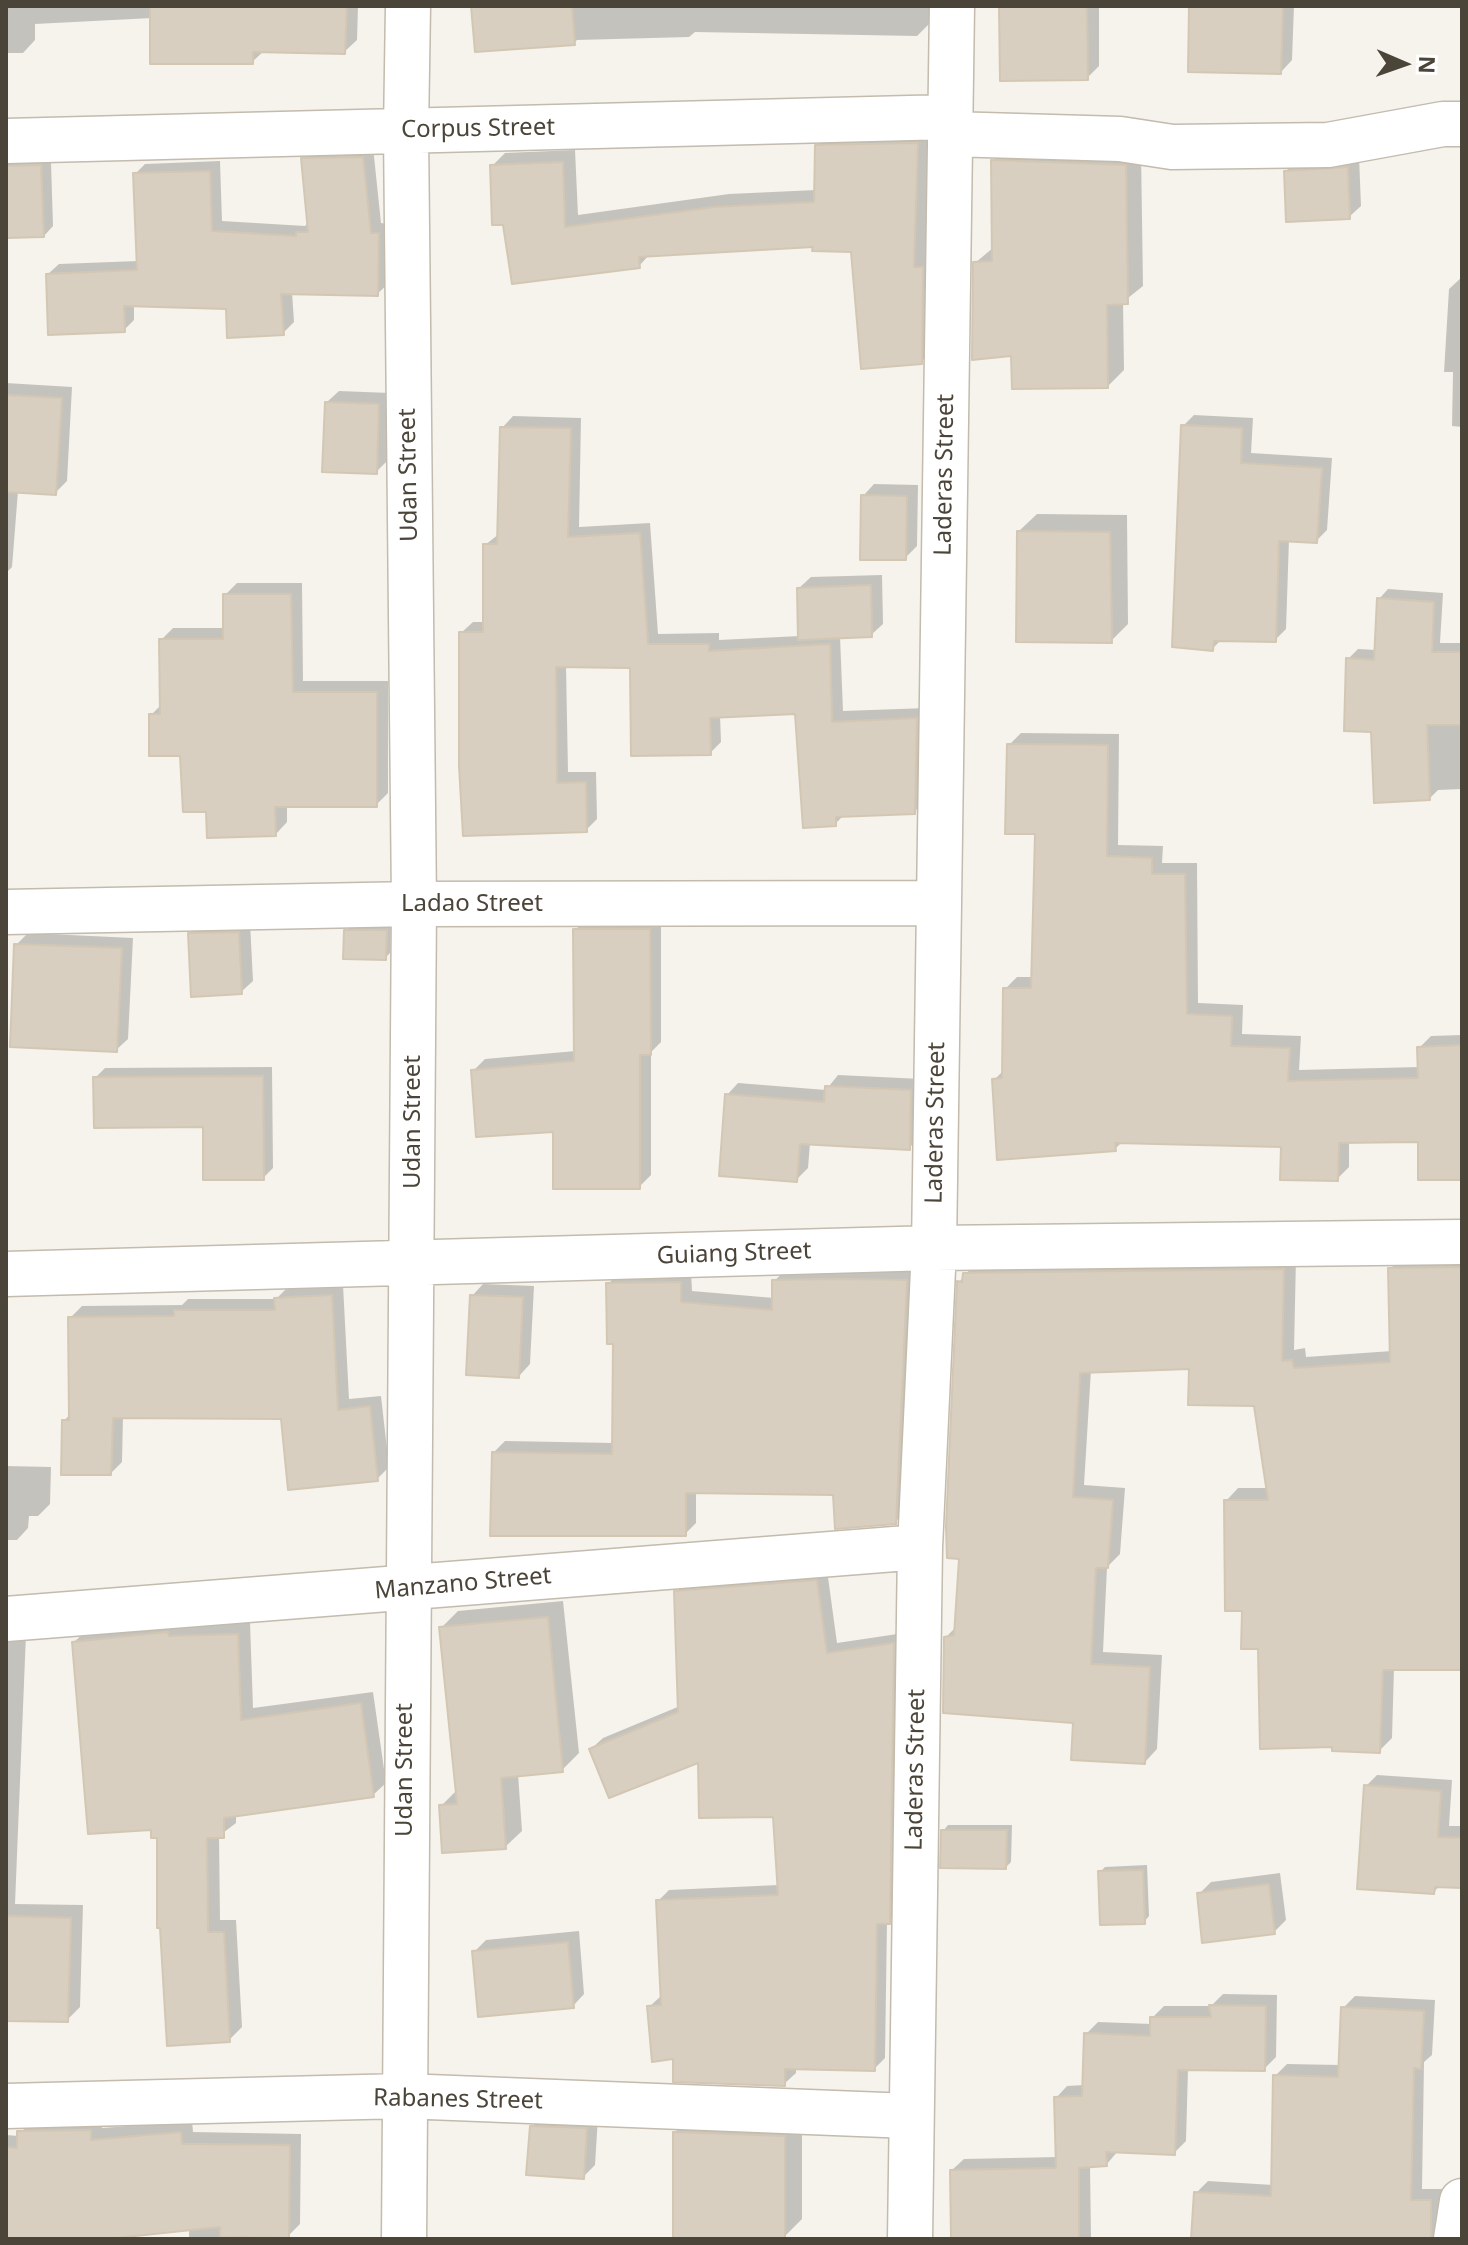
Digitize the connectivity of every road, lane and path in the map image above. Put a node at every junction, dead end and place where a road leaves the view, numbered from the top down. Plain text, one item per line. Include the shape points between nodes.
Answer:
1 (408, 6) edge
2 (952, 6) edge
3 (1462, 124) edge
4 (950, 126) junction
5 (406, 131) junction
6 (6, 141) edge
7 (939, 903) junction
8 (414, 904) junction
9 (6, 912) edge
10 (1462, 1242) edge
11 (934, 1248) junction
12 (411, 1264) junction
13 (6, 1274) edge
14 (920, 1547) junction
15 (407, 1589) junction
16 (6, 1619) edge
17 (403, 2096) junction
18 (6, 2106) edge
19 (910, 2116) junction
20 (1462, 2201) edge
21 (404, 2239) edge
22 (910, 2239) edge
23 (1456, 2239) edge

1 - 5 street, Udan Street
2 - 4 street, Laderas Street
3 - 4 street, Corpus Street via 1328,145 1172,147
4 - 5 street, Corpus Street
4 - 7 street, Laderas Street
5 - 6 street, Corpus Street
5 - 8 street, Udan Street
7 - 8 street, Ladao Street
7 - 11 street, Laderas Street
8 - 9 street, Ladao Street
8 - 12 street, Udan Street
10 - 11 street, Guiang Street
11 - 12 street, Guiang Street
11 - 14 street, Laderas Street
12 - 13 street, Guiang Street
12 - 15 street, Udan Street
14 - 15 street, Manzano Street
14 - 19 street, Laderas Street
15 - 16 street, Manzano Street
15 - 17 street, Udan Street
17 - 18 street, Rabanes Street
17 - 19 street, Rabanes Street
17 - 21 street, Udan Street
19 - 22 street, Laderas Street
20 - 23 street

